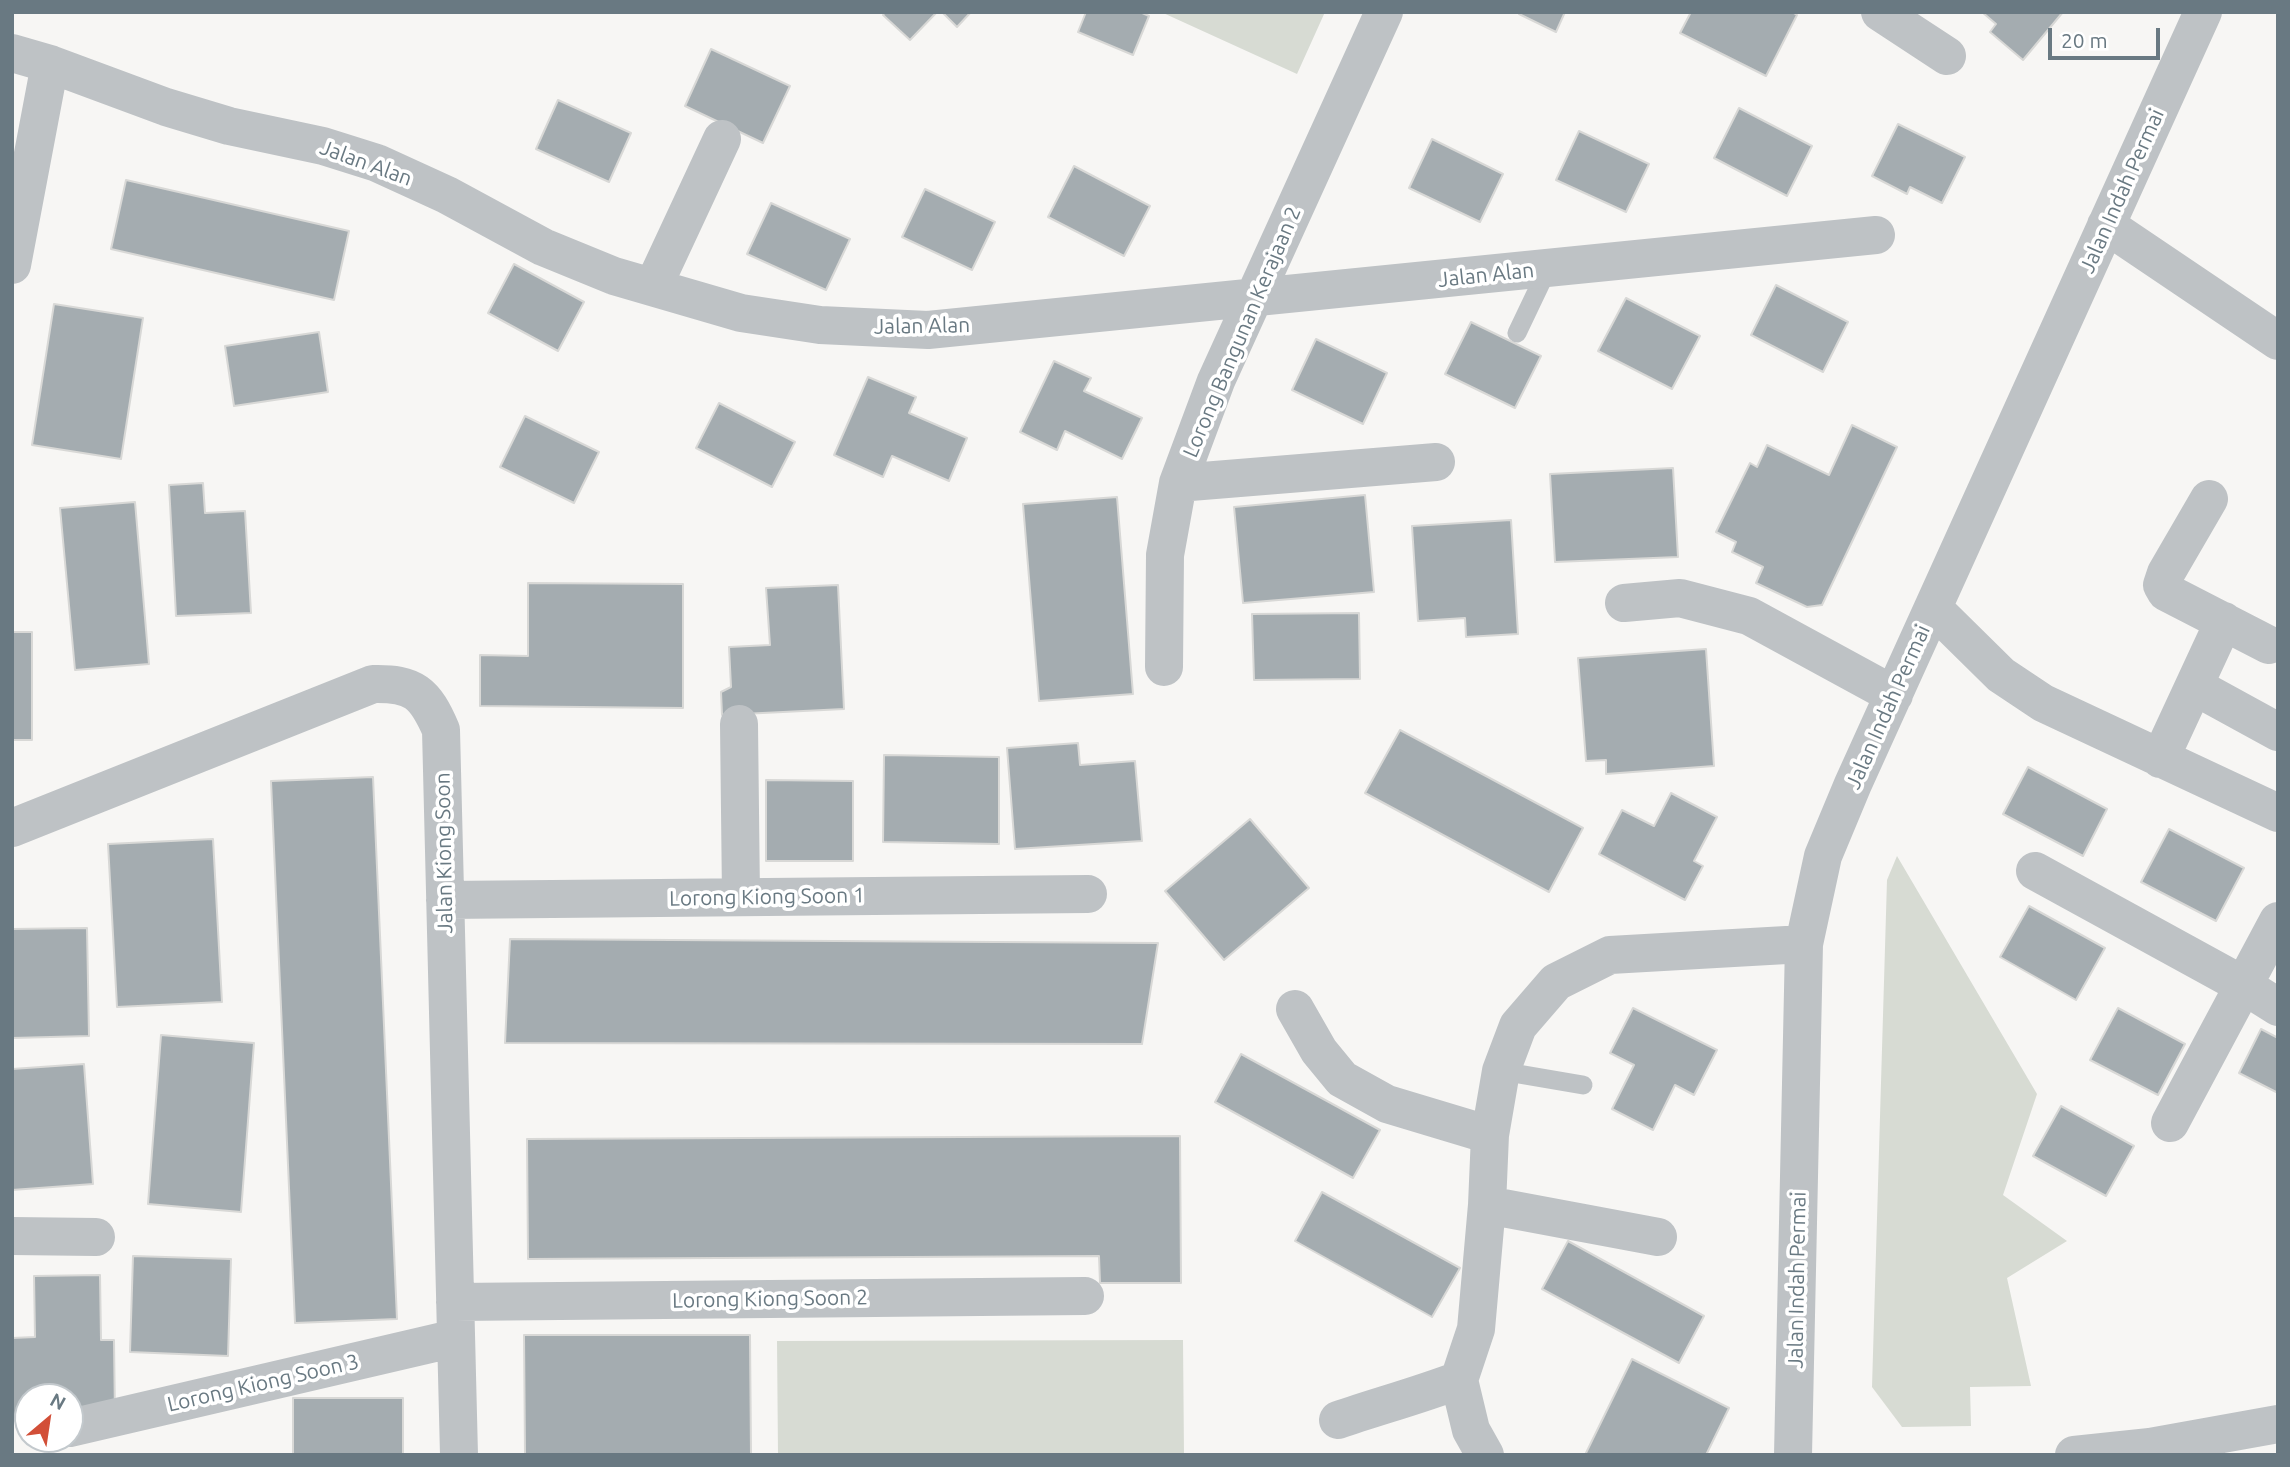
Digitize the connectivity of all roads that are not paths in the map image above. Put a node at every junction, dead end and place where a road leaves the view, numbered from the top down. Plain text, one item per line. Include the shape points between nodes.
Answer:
1 (1384, 12) edge
2 (1880, 12) edge
3 (2203, 12) edge
4 (12, 53) edge
5 (1947, 56) dead end
6 (50, 64) junction
7 (722, 139) dead end
8 (2106, 225) junction
9 (1877, 235) dead end
10 (12, 265) edge
11 (1548, 268) junction
12 (653, 287) junction
13 (1254, 299) junction
14 (1517, 333) dead end
15 (2278, 341) edge
16 (1436, 463) dead end
17 (1178, 483) junction
18 (2209, 499) dead end
19 (1624, 603) dead end
20 (1933, 608) junction
21 (2224, 621) junction
22 (2269, 645) dead end
23 (1164, 667) dead end
24 (2194, 686) junction
25 (1894, 695) junction
26 (739, 724) dead end
27 (2278, 732) edge
28 (2160, 759) junction
29 (2278, 813) edge
30 (12, 828) edge
31 (2035, 872) dead end
32 (1088, 894) dead end
33 (741, 897) junction
34 (445, 900) junction
35 (2278, 921) edge
36 (1804, 944) junction
37 (2243, 985) junction
38 (2278, 1007) edge
39 (1296, 1009) dead end
40 (1502, 1070) junction
41 (1583, 1085) dead end
42 (2170, 1123) dead end
43 (1490, 1135) junction
44 (1487, 1205) junction
45 (12, 1236) edge
46 (96, 1237) dead end
47 (1658, 1237) dead end
48 (1086, 1296) dead end
49 (455, 1320) junction
50 (1459, 1380) junction
51 (1338, 1420) dead end
52 (84, 1423) edge
53 (2278, 1424) edge
54 (459, 1455) edge
55 (1485, 1455) edge
56 (1793, 1455) edge
57 (2074, 1455) edge

1 - 13 street, Lorong Bangunan Kerajaan 2
2 - 5 street
3 - 8 street, Jalan Indah Permai
4 - 6 street, Jalan Alan
6 - 10 street
6 - 12 street, Jalan Alan via 178,111 377,163 543,247
7 - 12 street
8 - 15 street
8 - 20 street, Jalan Indah Permai
9 - 11 street, Jalan Alan
11 - 13 street, Jalan Alan
11 - 14 lane
12 - 13 street, Jalan Alan via 741,313 820,325 928,330
13 - 17 street, Lorong Bangunan Kerajaan 2 via 1216,381
16 - 17 street
17 - 23 street, Lorong Bangunan Kerajaan 2 via 1165,555
18 - 21 street via 2162,585 2166,592
19 - 25 street via 1680,598 1749,616
20 - 25 street, Jalan Indah Permai
20 - 28 street via 2001,675 2043,703
21 - 22 street
21 - 24 street
24 - 27 street
24 - 28 street
25 - 36 street, Jalan Indah Permai via 1823,856
26 - 33 street
28 - 29 street
30 - 34 street, Jalan Kiong Soon via 373,684 396,684 418,692 432,708 441,730
31 - 37 street
32 - 33 street, Lorong Kiong Soon 1
33 - 34 street, Lorong Kiong Soon 1
34 - 49 street, Jalan Kiong Soon
35 - 37 street
36 - 40 street via 1610,955 1556,982 1518,1026
36 - 56 street, Jalan Indah Permai
37 - 38 street
37 - 42 street
39 - 43 street via 1319,1051 1342,1079 1387,1104
40 - 41 lane
40 - 43 street
43 - 44 street
44 - 47 street
44 - 50 street via 1476,1329
45 - 46 street
48 - 49 street, Lorong Kiong Soon 2
49 - 52 street, Lorong Kiong Soon 3
49 - 54 street, Jalan Kiong Soon
50 - 51 street
50 - 55 street via 1471,1430
53 - 57 street via 2150,1447

